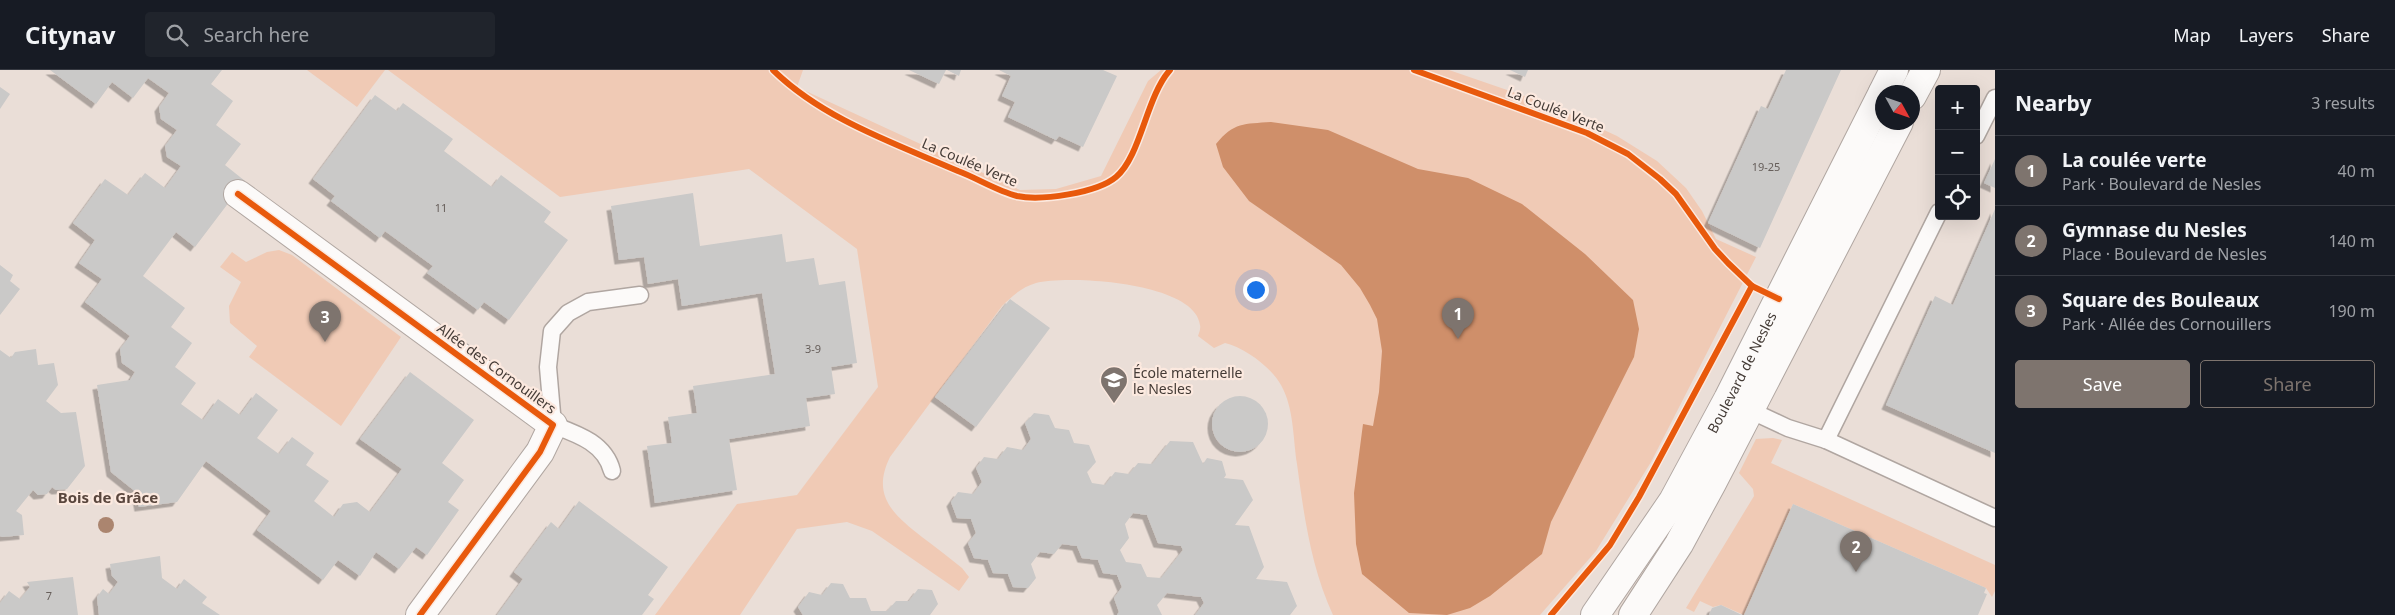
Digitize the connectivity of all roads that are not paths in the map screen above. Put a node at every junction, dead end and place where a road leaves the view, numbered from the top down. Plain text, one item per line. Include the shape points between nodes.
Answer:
1 (1894, 70) edge
2 (1926, 70) edge
3 (1887, 85) edge
4 (1918, 85) edge
5 (1995, 98) edge
6 (1875, 110) edge
7 (1894, 130) edge
8 (1979, 130) edge
9 (238, 194) dead end
10 (1935, 220) edge
11 (640, 295) dead end
12 (1739, 405) junction
13 (553, 425) junction
14 (1826, 440) junction
15 (612, 471) dead end
16 (1995, 518) edge
17 (420, 615) edge
18 (1595, 615) edge
19 (1633, 615) edge

1 - 3 street, Boulevard de Nesles
2 - 4 street
5 - 8 lane
6 - 12 street, Boulevard de Nesles
7 - 12 street, Boulevard de Nesles
9 - 13 street, Allée des Cornouillers
10 - 14 lane
11 - 13 lane via 588,302 568,313 552,331 548,367
12 - 14 lane via 1788,428
12 - 18 street, Boulevard de Nesles
12 - 19 street, Boulevard de Nesles via 1679,544
13 - 15 lane via 593,443 609,461
13 - 17 street, Allée des Cornouillers via 540,452
14 - 16 lane

